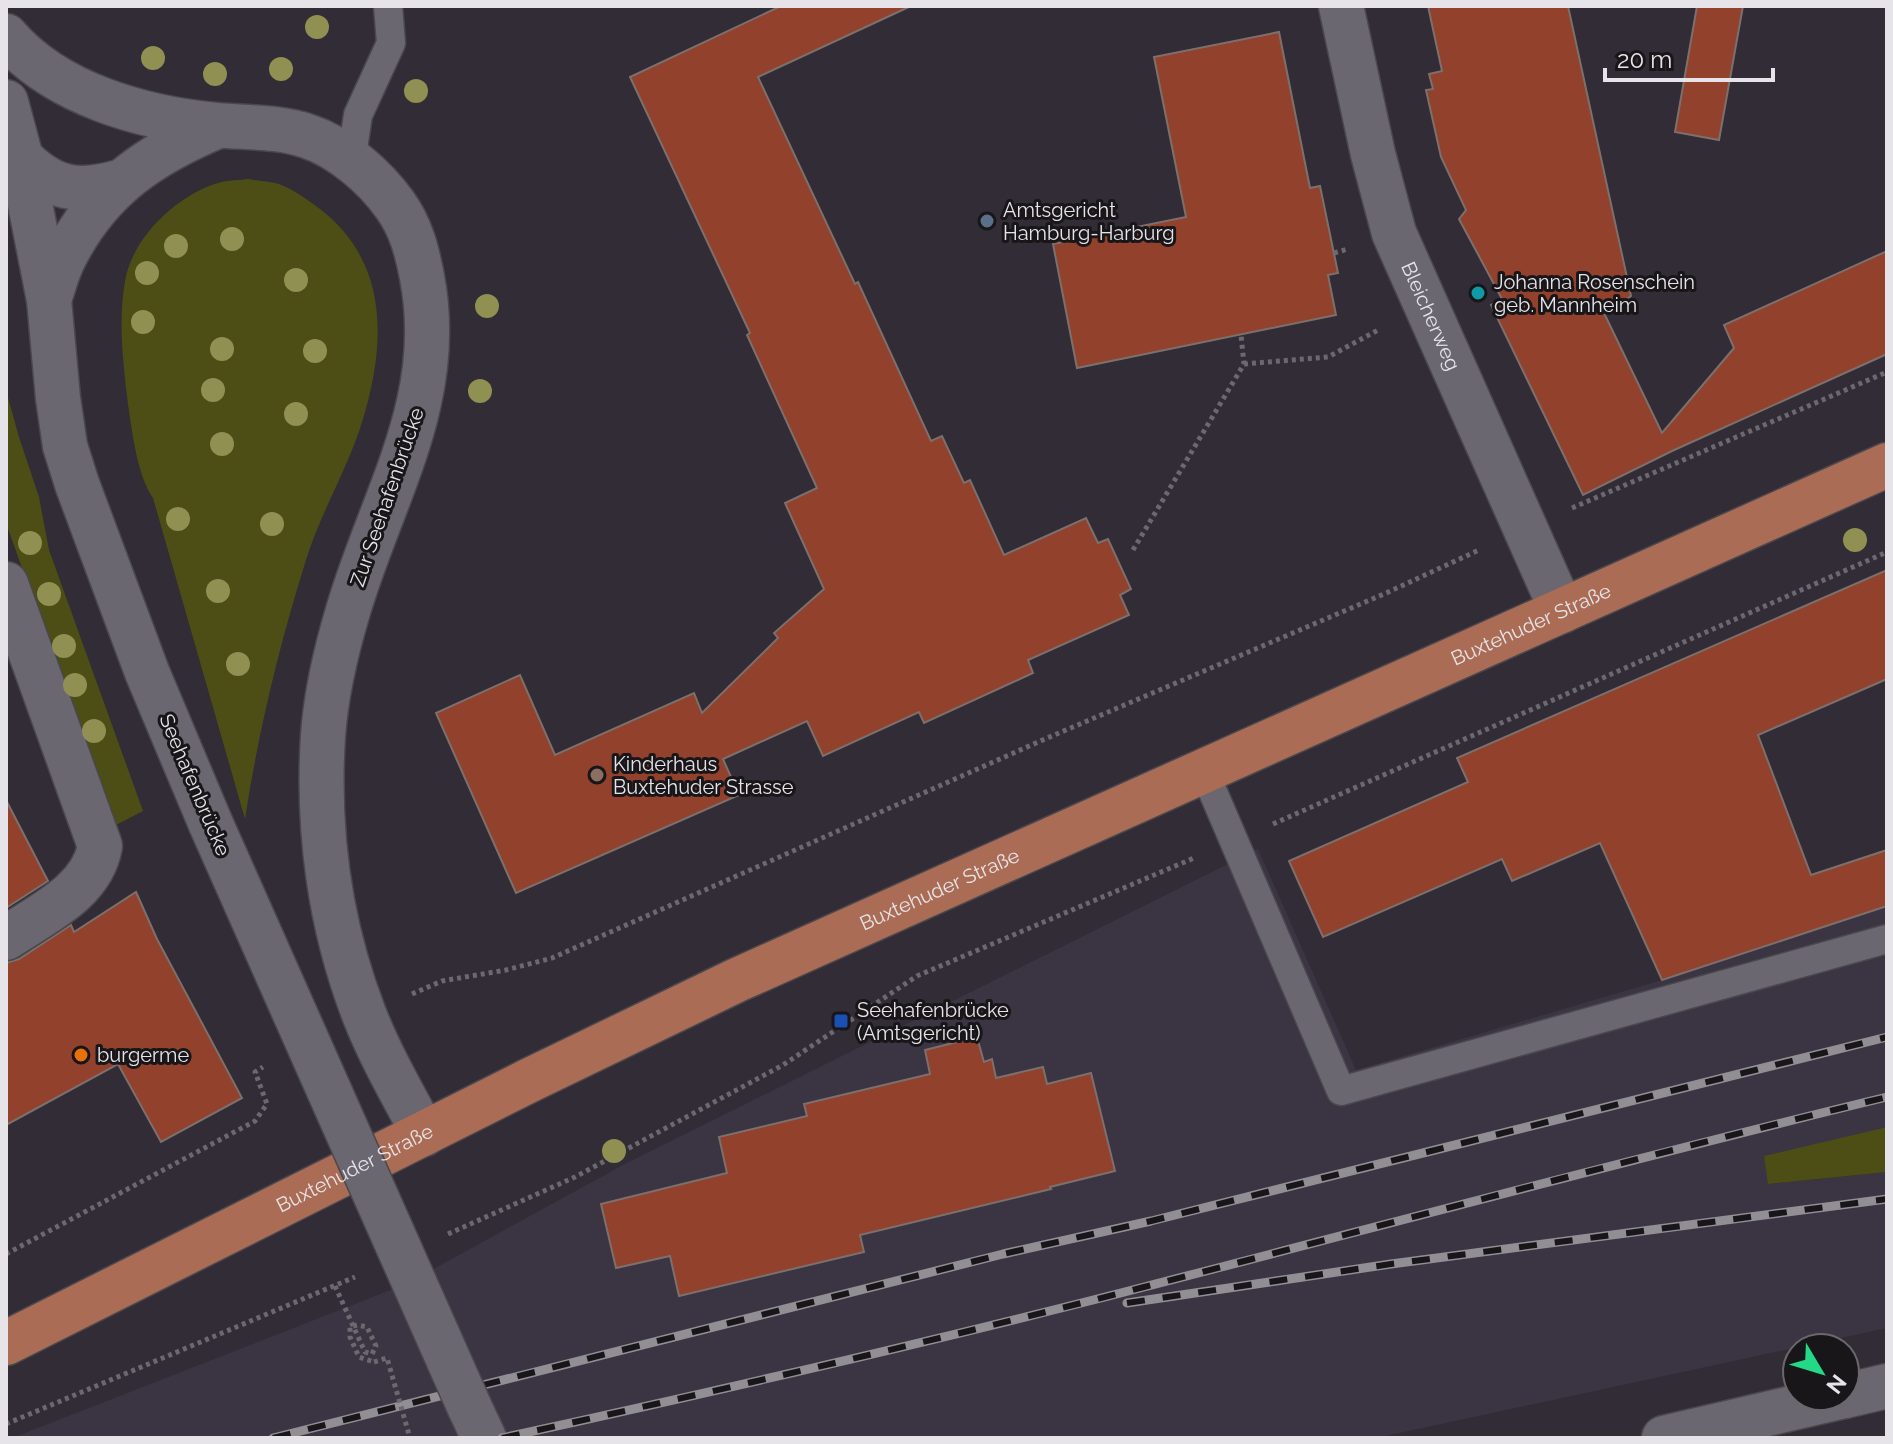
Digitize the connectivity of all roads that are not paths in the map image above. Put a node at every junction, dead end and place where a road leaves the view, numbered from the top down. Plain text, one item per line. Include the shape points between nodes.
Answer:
1 (388, 6) edge
2 (1341, 6) edge
3 (6, 36) edge
4 (6, 102) edge
5 (218, 126) junction
6 (21, 158) junction
7 (351, 162) junction
8 (119, 182) junction
9 (49, 300) junction
10 (1887, 465) edge
11 (6, 584) edge
12 (1562, 611) junction
13 (1204, 771) junction
14 (6, 938) edge
15 (1887, 939) edge
16 (424, 1134) junction
17 (6, 1343) edge
18 (1887, 1386) edge
19 (1861, 1392) edge
20 (1781, 1411) edge
21 (472, 1427) edge
22 (1664, 1438) edge

1 - 7 lane via 391,43 358,115
2 - 12 main road, Bleicherweg via 1394,233
3 - 5 main road via 56,77 94,96 135,111
4 - 6 main road, Seehafenbrücke
5 - 7 main road, Zur Seehafenbrücke via 309,136
5 - 8 main road, Zur Seehafenbrücke via 149,159
6 - 8 main road via 55,184 76,189
6 - 9 main road, Seehafenbrücke
7 - 16 main road, Zur Seehafenbrücke via 395,205 412,234 425,294 427,366 419,409 348,610 333,671 323,733 326,863 334,913 365,1015
8 - 9 main road, Zur Seehafenbrücke via 65,255
9 - 21 main road, Seehafenbrücke, bridge via 65,446 147,672
10 - 12 main road, Buxtehuder Straße
11 - 14 main road via 100,846 82,885
12 - 13 main road, Buxtehuder Straße
13 - 15 lane via 1341,1091
13 - 16 main road, Buxtehuder Straße via 737,980
16 - 17 main road, Buxtehuder Straße
18 - 19 main road
20 - 22 main road

